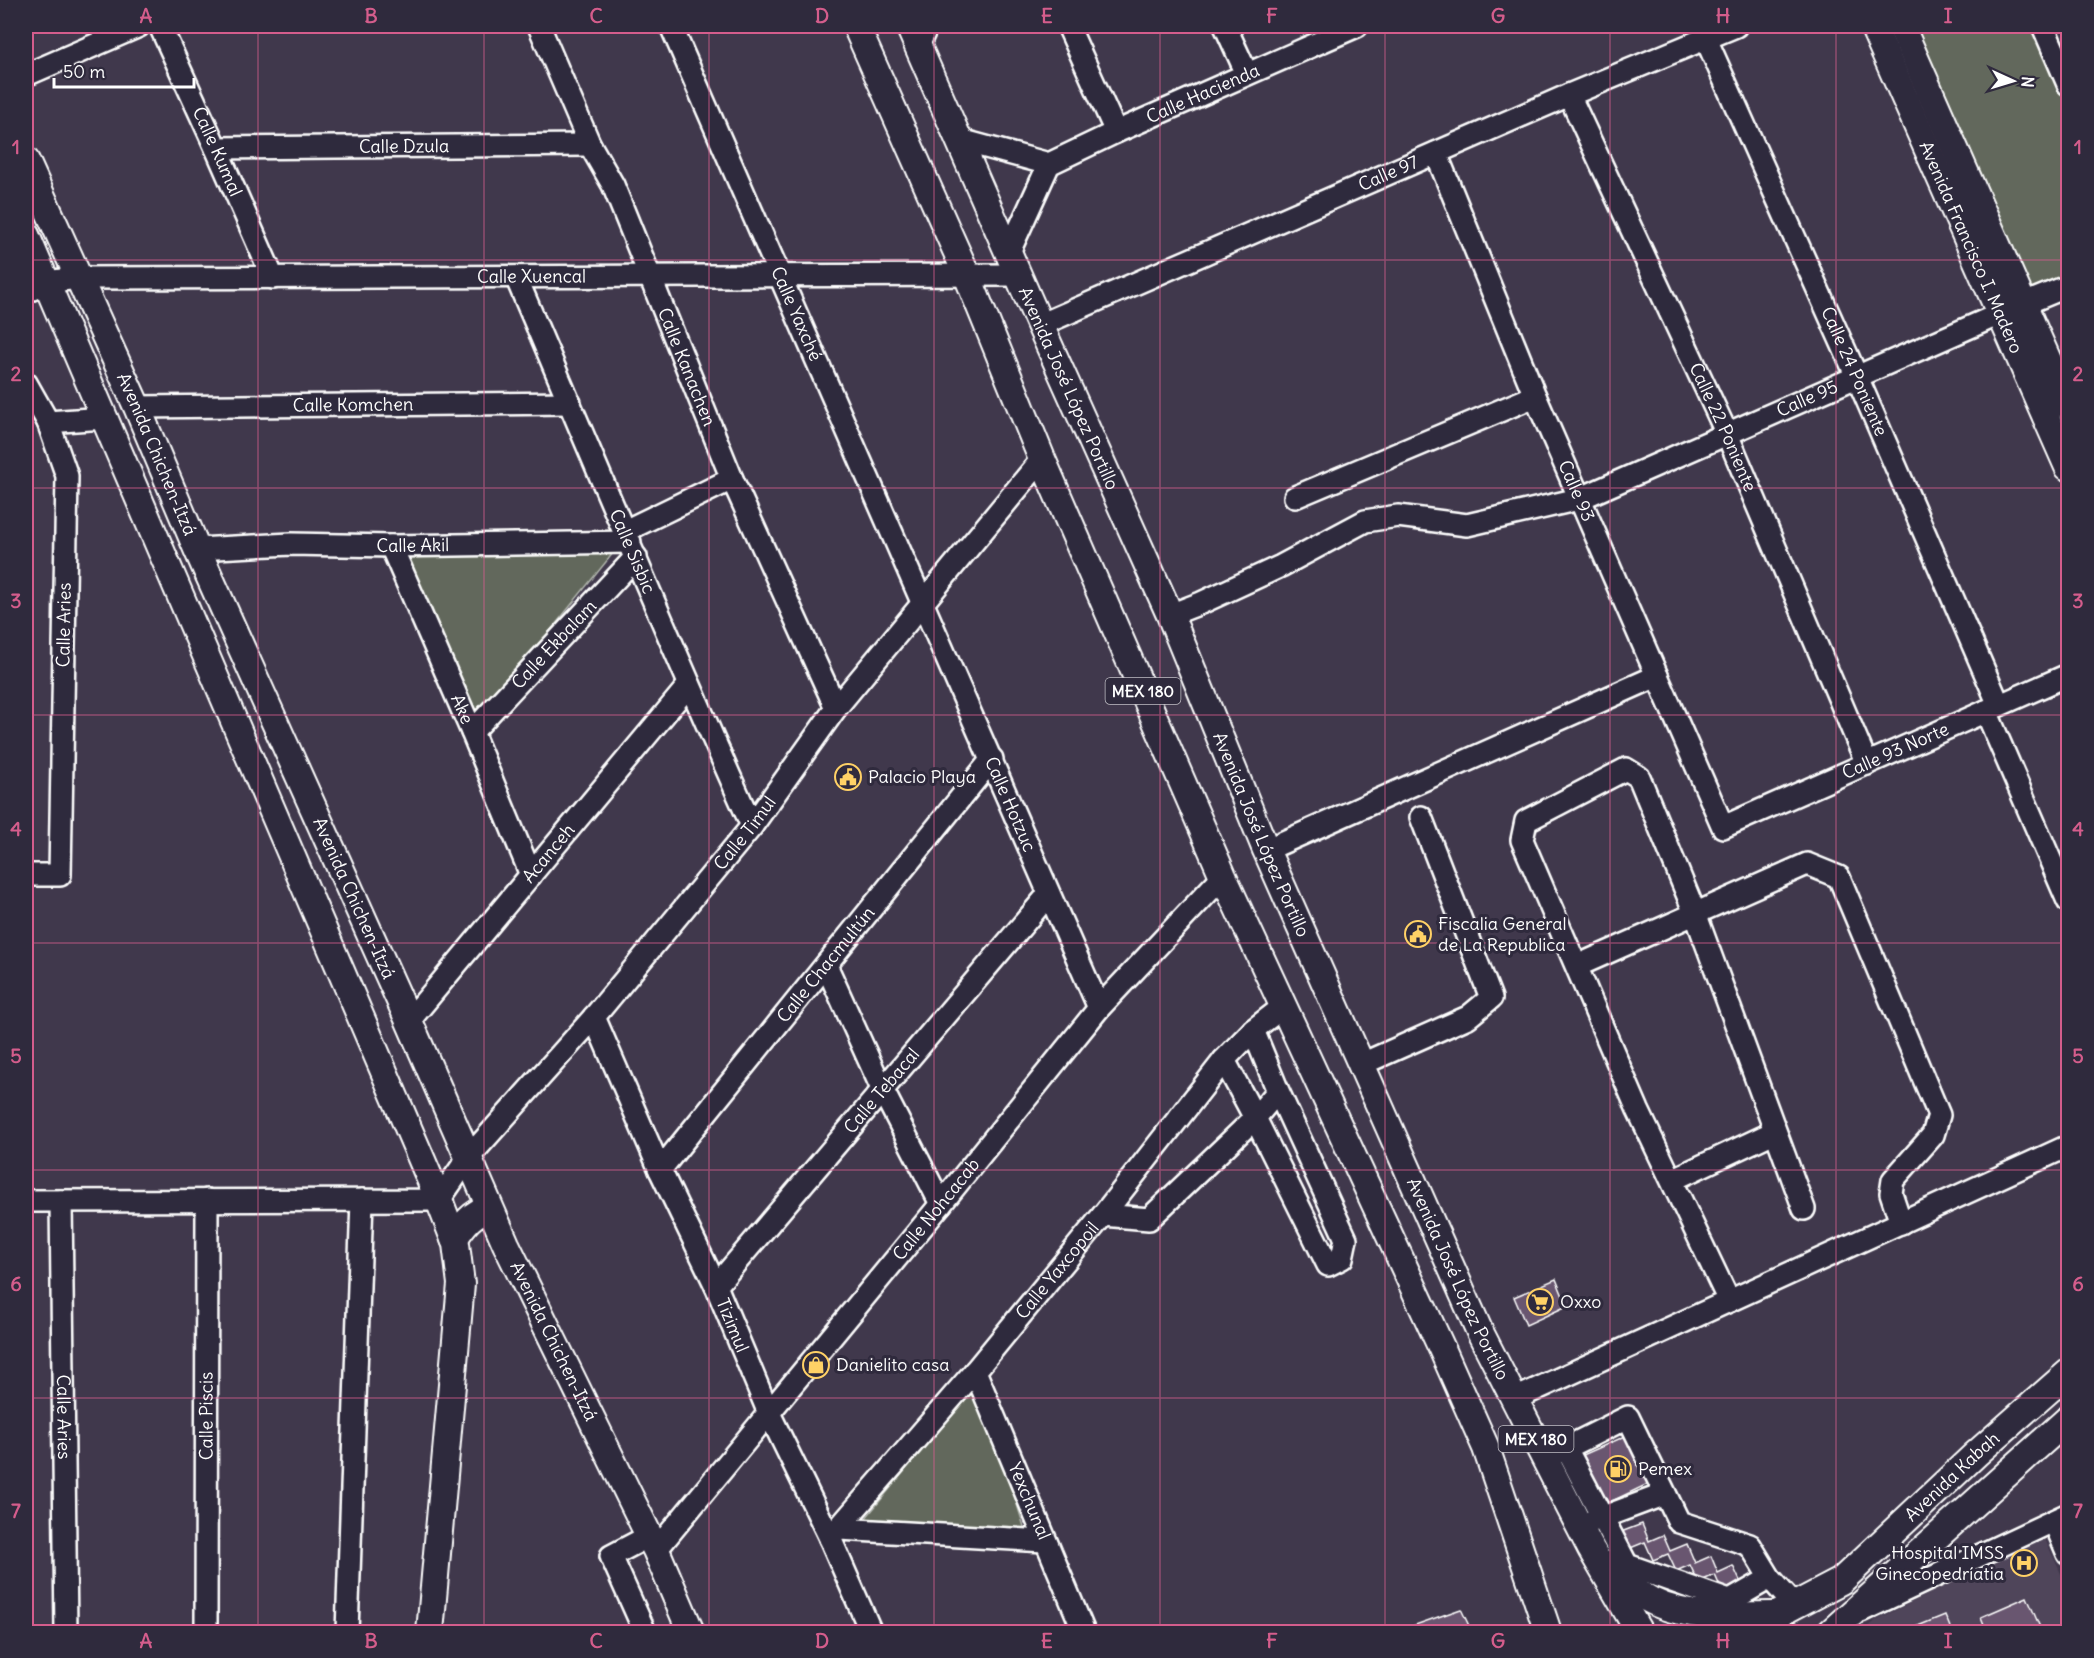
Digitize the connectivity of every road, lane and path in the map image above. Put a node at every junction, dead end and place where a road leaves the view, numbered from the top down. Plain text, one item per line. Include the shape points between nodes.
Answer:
1 (139, 26) edge
2 (160, 26) edge
3 (539, 26) edge
4 (671, 26) edge
5 (856, 26) edge
6 (1068, 26) edge
7 (1225, 26) edge
8 (1356, 26) edge
9 (1736, 26) edge
10 (1873, 26) edge
11 (1901, 26) edge
12 (2043, 26) edge
13 (918, 32) edge
14 (1706, 39) junction
15 (1247, 74) junction
16 (26, 75) edge
17 (2068, 84) edge
18 (1569, 95) junction
19 (1116, 132) junction
20 (960, 140) junction
21 (590, 145) junction
22 (216, 148) junction
23 (1436, 153) junction
24 (26, 161) edge
25 (1049, 164) junction
26 (26, 235) edge
27 (1013, 264) junction
28 (967, 275) junction
29 (649, 276) junction
30 (780, 276) junction
31 (516, 277) junction
32 (77, 278) junction
33 (273, 278) junction
34 (2068, 286) edge
35 (36, 287) edge
36 (2013, 309) junction
37 (1040, 325) junction
38 (1857, 377) junction
39 (26, 383) edge
40 (1535, 396) junction
41 (570, 403) junction
42 (2068, 406) edge
43 (137, 407) junction
44 (104, 418) junction
45 (48, 422) junction
46 (1727, 434) junction
47 (1042, 459) junction
48 (2068, 467) edge
49 (732, 479) junction
50 (1295, 497) dead end
51 (1580, 499) junction
52 (630, 543) junction
53 (391, 546) junction
54 (197, 549) junction
55 (923, 601) junction
56 (1170, 615) junction
57 (2068, 675) edge
58 (1657, 676) junction
59 (688, 686) junction
60 (836, 708) junction
61 (1993, 708) junction
62 (472, 732) junction
63 (992, 759) junction
64 (1867, 764) junction
65 (1421, 817) dead end
66 (752, 826) junction
67 (1723, 827) joint
68 (1266, 850) junction
69 (26, 875) edge
70 (531, 876) junction
71 (1223, 876) junction
72 (1048, 895) junction
73 (2068, 901) edge
74 (1695, 913) junction
75 (826, 964) junction
76 (1577, 966) junction
77 (1284, 1006) junction
78 (1099, 1008) junction
79 (594, 1017) junction
80 (409, 1021) junction
81 (1253, 1030) junction
82 (1224, 1060) junction
83 (1362, 1064) junction
84 (883, 1091) junction
85 (1278, 1091) junction
86 (1255, 1118) junction
87 (1774, 1132) junction
88 (2068, 1146) edge
89 (468, 1158) junction
90 (660, 1170) junction
91 (1672, 1180) junction
92 (207, 1200) junction
93 (363, 1200) junction
94 (439, 1200) junction
95 (26, 1201) edge
96 (61, 1201) junction
97 (941, 1204) junction
98 (489, 1208) junction
99 (1804, 1209) dead end
100 (1103, 1215) junction
101 (1901, 1223) junction
102 (454, 1239) junction
103 (716, 1286) junction
104 (1729, 1301) junction
105 (975, 1371) junction
106 (2068, 1373) edge
107 (1515, 1399) junction
108 (768, 1412) junction
109 (2068, 1419) edge
110 (1556, 1453) junction
111 (1665, 1494) junction
112 (2061, 1518) edge
113 (1591, 1521) junction
114 (835, 1533) junction
115 (1046, 1541) junction
116 (652, 1543) junction
117 (1592, 1549) junction
118 (2068, 1554) edge
119 (1622, 1569) junction
120 (1770, 1578) junction
121 (1729, 1601) junction
122 (1785, 1610) junction
123 (1705, 1615) junction
124 (1838, 1626) edge
125 (1750, 1630) edge
126 (687, 1631) edge
127 (66, 1632) edge
128 (206, 1632) edge
129 (347, 1632) edge
130 (430, 1632) edge
131 (645, 1632) edge
132 (871, 1632) edge
133 (1084, 1632) edge
134 (1548, 1632) edge
135 (1638, 1632) edge

1 - 16 street
2 - 22 street, Calle Kumal
3 - 21 street, Calle Kanachen
4 - 30 street, Calle Yaxché
5 - 28 main road, MEX 180
6 - 19 street
7 - 15 street
8 - 15 street, Calle Hacienda
9 - 14 street, Calle 97
10 - 36 main road, Avenida Francisco I. Madero
11 - 36 main road, Avenida Francisco I. Madero
12 - 17 street
13 - 20 main road, Avenida José López Portillo / MEX 180
14 - 18 street, Calle 97
14 - 38 street, Calle 24 Poniente
15 - 19 street, Calle Hacienda
18 - 23 street, Calle 97
18 - 46 street, Calle 22 Poniente
19 - 25 street, Calle Hacienda
20 - 25 street
20 - 27 main road, Avenida José López Portillo / MEX 180
21 - 22 street, Calle Dzula
21 - 29 street, Calle Kanachen via 613,185
22 - 33 street, Calle Kumal
23 - 37 street, Calle 97
23 - 40 street, Calle 93
24 - 32 main road, Avenida Chichen-Itzá
25 - 27 street
26 - 35 main road, Avenida Chichen-Itzá
27 - 28 street, Calle Xuencal
27 - 37 main road, Avenida José López Portillo / MEX 180
28 - 30 street, Calle Xuencal
28 - 47 main road, MEX 180
29 - 30 street, Calle Xuencal
29 - 31 street, Calle Xuencal
29 - 49 street, Calle Kanachen
30 - 55 street, Calle Yaxché
31 - 33 street, Calle Xuencal
31 - 41 street, Calle Sisbic
32 - 33 street, Calle Xuencal
32 - 35 street, Calle Xuencal
32 - 43 main road, Avenida Chichen-Itzá
34 - 36 street, Calle 95
35 - 44 main road, Avenida Chichen-Itzá
36 - 38 street, Calle 95
36 - 42 main road, Avenida Francisco I. Madero
36 - 48 main road, Avenida Francisco I. Madero
37 - 56 main road, Avenida José López Portillo / MEX 180
38 - 46 street, Calle 95
38 - 61 street, Calle 24 Poniente
39 - 45 street, Calle Aries
40 - 50 street
40 - 51 street, Calle 93
41 - 43 street, Calle Komchen
41 - 52 street, Calle Sisbic
43 - 54 main road, Avenida Chichen-Itzá
44 - 45 street
44 - 94 main road, Avenida Chichen-Itzá
45 - 69 street, Calle Aries via 67,476 60,875
46 - 51 street, Calle 95
46 - 64 street, Calle 22 Poniente
47 - 55 street, Calle Timul
47 - 71 main road, MEX 180
49 - 52 street
49 - 60 street, Calle Kanachen
51 - 56 street, Calle 95 via 1467,525 1398,516 1365,521 1281,566
51 - 58 street, Calle 93
52 - 53 street, Calle Akil
52 - 59 street, Calle Sisbic
52 - 62 street, Calle Ekbalam
53 - 54 street, Calle Akil via 291,544
53 - 62 street, Ake
54 - 80 main road, Avenida Chichen-Itzá
55 - 60 street, Calle Timul
55 - 63 street, Calle Hotzuc
56 - 68 main road, Avenida José López Portillo / MEX 180
57 - 61 street, Calle 93 Norte
58 - 67 street, Calle 93
58 - 68 street
59 - 66 street, Calle Sisbic
59 - 70 street, Acanceh
60 - 66 street, Calle Timul
61 - 64 street, Calle 93 Norte
61 - 73 street, Calle 24 Poniente
62 - 70 street, Ake
63 - 72 street, Calle Hotzuc
63 - 75 street, Calle Chacmultún
64 - 67 street, Calle 93 Norte
65 - 83 street via 1491,998 1468,1017
66 - 79 street, Calle Timul
68 - 83 main road, Avenida José López Portillo / MEX 180
70 - 80 street, Acanceh
71 - 77 main road, MEX 180
71 - 78 street, Calle Nohcacab
72 - 78 street, Calle Hotzuc
72 - 84 street, Calle Tebacal
74 - 76 street
74 - 76 street via 1639,777 1626,769 1526,821 1522,840
74 - 87 street
74 - 101 street via 1807,864 1839,877 1939,1115 1933,1136 1893,1180 1891,1193
75 - 84 street
75 - 90 street, Calle Chacmultún
76 - 91 street
77 - 81 street, Calle Yaxcopoil
77 - 134 main road, MEX 180 via 1486,1448
78 - 97 street, Calle Nohcacab
79 - 89 street, Calle Timul
79 - 90 street, Tizimul
80 - 89 main road, Avenida Chichen-Itzá
81 - 82 street, Calle Yaxcopoil
81 - 85 street
82 - 86 street
82 - 100 street, Calle Yaxcopoil
83 - 107 main road, Avenida José López Portillo / MEX 180 via 1479,1330
84 - 97 street
84 - 103 street, Calle Tebacal
85 - 86 street
85 - 86 street via 1346,1239 1342,1258 1328,1265
86 - 100 street via 1149,1219
87 - 91 street
87 - 99 street
88 - 101 street
89 - 94 street, Calle Timul
89 - 98 main road, Avenida Chichen-Itzá
90 - 103 street, Tizimul
91 - 104 street
92 - 93 street
92 - 96 street
92 - 128 street, Calle Piscis
93 - 94 street
93 - 129 street
94 - 102 main road, Avenida Chichen-Itzá
95 - 96 street
96 - 127 street, Calle Aries
97 - 108 street, Calle Nohcacab
98 - 102 main road via 477,1211
98 - 116 main road, Avenida Chichen-Itzá
100 - 105 street, Calle Yaxcopoil
101 - 104 street
102 - 130 main road, Avenida Chichen-Itzá via 461,1284
103 - 108 street, Tizimul
104 - 107 street
105 - 114 street, Calle Yaxcopoil
105 - 115 street, Yexchunal
106 - 122 main road, Avenida Kabah via 1841,1581
107 - 110 main road, Avenida José López Portillo / MEX 180
108 - 114 street, Tizimul
108 - 116 street, Calle Nohcacab
109 - 124 main road, Avenida Kabah
110 - 111 street via 1628,1417
110 - 113 main road, Avenida José López Portillo / MEX 180
111 - 113 street
111 - 120 street via 1679,1522 1749,1545
112 - 118 street
112 - 124 street
113 - 117 main road, Avenida José López Portillo / MEX 180
113 - 119 street
114 - 115 street
114 - 132 street, Tizimul
115 - 133 street, Yexchunal
116 - 126 main road, Avenida Chichen-Itzá
116 - 131 street via 610,1556
117 - 119 main road
117 - 135 main road, Avenida José López Portillo / MEX 180
119 - 121 street
119 - 123 main road via 1640,1594 1660,1604
120 - 121 street
120 - 122 street
121 - 123 street
122 - 123 main road
122 - 125 main road, Avenida Kabah

